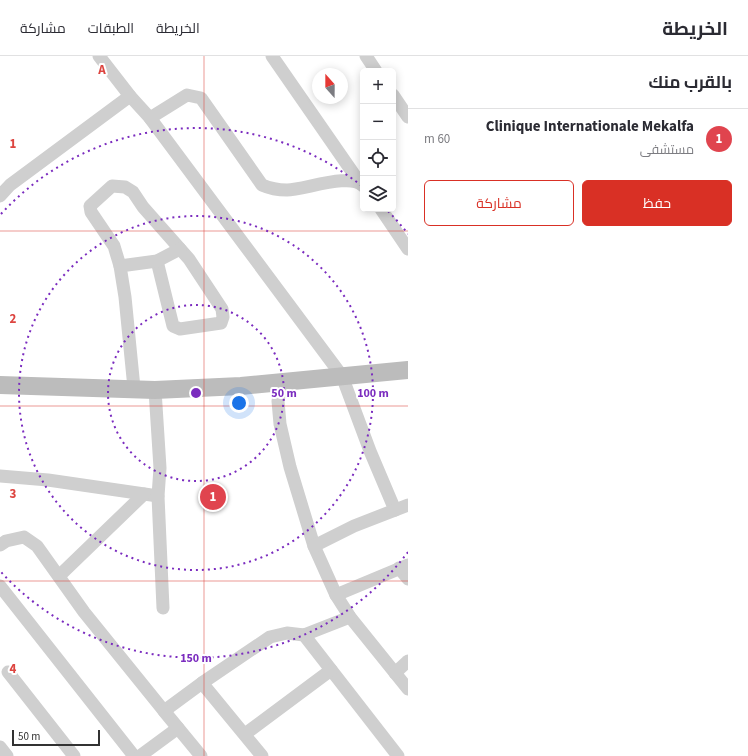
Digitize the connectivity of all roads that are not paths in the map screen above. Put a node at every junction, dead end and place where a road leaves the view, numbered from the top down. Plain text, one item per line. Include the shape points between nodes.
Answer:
1 (99, 56) edge
2 (272, 56) edge
3 (366, 56) edge
4 (374, 68) edge
5 (130, 96) junction
6 (396, 99) edge
7 (408, 117) edge
8 (150, 118) junction
9 (360, 181) edge
10 (360, 184) edge
11 (0, 196) edge
12 (383, 212) edge
13 (180, 249) junction
14 (408, 249) edge
15 (157, 261) junction
16 (120, 266) junction
17 (408, 370) edge
18 (342, 376) junction
19 (282, 382) junction
20 (0, 385) edge
21 (134, 388) junction
22 (155, 390) junction
23 (0, 476) edge
24 (144, 494) junction
25 (158, 496) junction
26 (408, 505) edge
27 (395, 510) junction
28 (0, 545) edge
29 (314, 546) junction
30 (403, 567) edge
31 (59, 576) junction
32 (408, 579) edge
33 (0, 586) edge
34 (336, 595) junction
35 (163, 608) dead end
36 (350, 618) junction
37 (304, 635) junction
38 (408, 662) edge
39 (332, 670) junction
40 (8, 672) dead end
41 (395, 673) junction
42 (202, 683) junction
43 (408, 689) edge
44 (164, 711) junction
45 (178, 728) junction
46 (245, 734) junction
47 (0, 747) edge
48 (7, 756) edge
49 (74, 756) edge
50 (134, 756) edge
51 (140, 756) edge
52 (201, 756) edge
53 (262, 756) edge
54 (398, 756) edge

1 - 5 street
2 - 9 street
3 - 4 street
5 - 8 street
5 - 11 street via 10,185
6 - 7 street
8 - 10 street via 187,95 194,95 201,98 262,185 272,189 288,190 344,180
8 - 18 street
12 - 14 street
13 - 15 street
13 - 15 street via 222,309 221,324 180,329 173,326
13 - 16 street via 133,192 126,187 112,186 90,206 91,212 114,246
15 - 16 street
16 - 21 street
17 - 18 street
18 - 19 street
18 - 27 street
19 - 22 street
19 - 29 street via 278,401 280,424
20 - 21 street
21 - 22 street
22 - 25 street via 160,468
23 - 24 street
24 - 25 street
24 - 31 street
25 - 35 street
26 - 27 street
27 - 29 street via 354,526
28 - 31 street via 6,541 24,538 37,546
29 - 34 street
30 - 32 street
30 - 34 street
31 - 44 street via 84,612
33 - 50 street
34 - 36 street
36 - 37 street
36 - 41 street
37 - 39 street
37 - 42 street via 287,632 270,637
38 - 41 street
39 - 46 street
39 - 54 street
40 - 49 street
41 - 43 street
42 - 44 street
42 - 46 street
44 - 45 street
45 - 51 street
45 - 52 street
46 - 53 street
47 - 48 street

